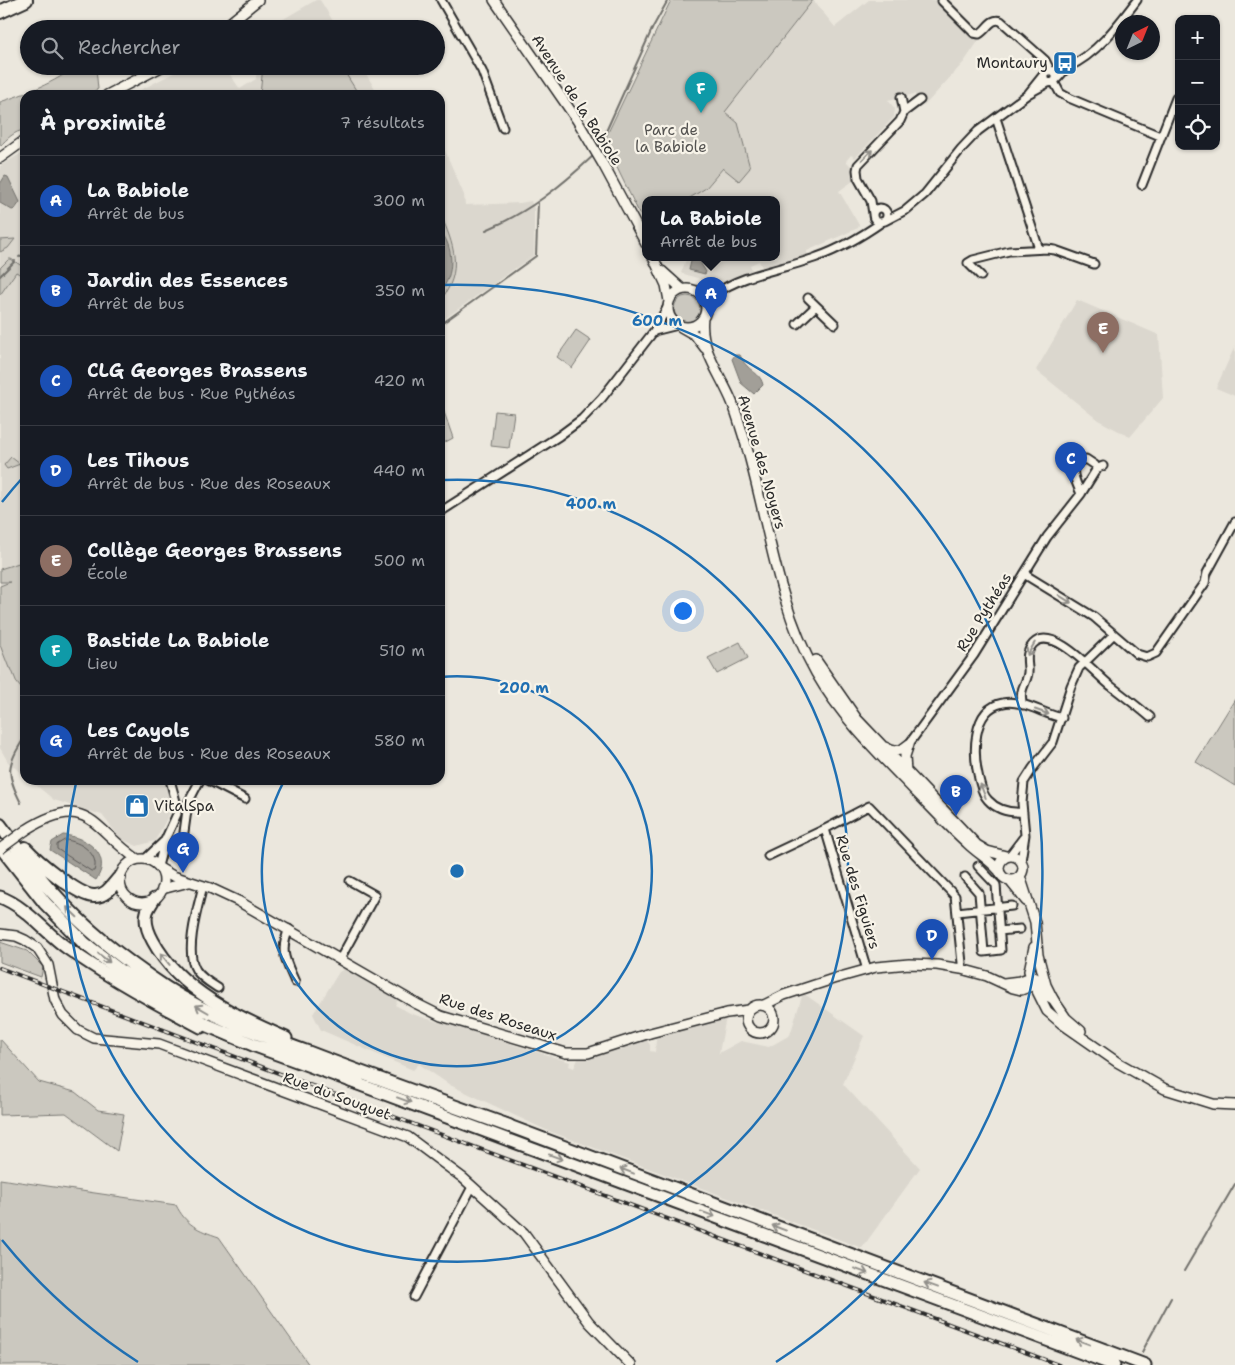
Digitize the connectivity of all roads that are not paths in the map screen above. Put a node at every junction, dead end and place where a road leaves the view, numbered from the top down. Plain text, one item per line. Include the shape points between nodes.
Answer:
1 (26, 0) edge
2 (258, 0) edge
3 (441, 0) edge
4 (494, 0) edge
5 (1137, 0) edge
6 (942, 1) dead end
7 (0, 12) edge
8 (233, 20) edge
9 (1068, 67) junction
10 (1049, 72) junction
11 (146, 75) edge
12 (1053, 82) junction
13 (117, 90) edge
14 (1028, 94) junction
15 (901, 97) dead end
16 (920, 100) dead end
17 (1175, 100) edge
18 (904, 112) junction
19 (996, 118) junction
20 (503, 128) dead end
21 (1160, 136) junction
22 (20, 143) edge
23 (12, 148) junction
24 (0, 153) edge
25 (0, 158) edge
26 (1142, 185) dead end
27 (871, 201) junction
28 (883, 210) junction
29 (900, 212) junction
30 (873, 215) junction
31 (884, 222) junction
32 (866, 232) junction
33 (642, 237) edge
34 (1038, 249) junction
35 (654, 261) edge
36 (655, 261) edge
37 (1094, 264) dead end
38 (981, 276) dead end
39 (682, 289) junction
40 (716, 294) junction
41 (701, 296) junction
42 (808, 298) dead end
43 (668, 304) junction
44 (706, 306) junction
45 (816, 306) junction
46 (703, 318) junction
47 (797, 324) dead end
48 (835, 324) dead end
49 (679, 325) junction
50 (654, 331) junction
51 (707, 350) junction
52 (1081, 494) junction
53 (445, 509) edge
54 (1235, 522) edge
55 (1024, 574) junction
56 (1114, 634) junction
57 (1086, 661) junction
58 (1022, 705) junction
59 (1150, 717) dead end
60 (1062, 718) junction
61 (909, 744) junction
62 (878, 747) junction
63 (905, 756) junction
64 (895, 760) junction
65 (906, 772) junction
66 (173, 785) edge
67 (197, 785) edge
68 (218, 785) edge
69 (245, 799) dead end
70 (1023, 812) junction
71 (0, 813) edge
72 (0, 825) edge
73 (825, 829) junction
74 (184, 832) dead end
75 (1025, 836) junction
76 (165, 840) junction
77 (119, 846) junction
78 (0, 848) edge
79 (768, 856) dead end
80 (1008, 856) junction
81 (141, 859) junction
82 (1021, 861) junction
83 (125, 866) junction
84 (978, 866) dead end
85 (159, 868) junction
86 (998, 870) junction
87 (1020, 876) junction
88 (965, 877) dead end
89 (119, 878) junction
90 (1009, 880) junction
91 (189, 881) junction
92 (350, 881) dead end
93 (203, 886) junction
94 (162, 889) junction
95 (0, 897) edge
96 (154, 899) junction
97 (1029, 905) junction
98 (1012, 906) dead end
99 (997, 907) junction
100 (980, 910) junction
101 (957, 912) junction
102 (289, 929) junction
103 (1020, 929) dead end
104 (999, 931) junction
105 (0, 934) edge
106 (1036, 934) junction
107 (340, 959) junction
108 (961, 969) junction
109 (867, 970) junction
110 (1042, 970) junction
111 (1035, 981) junction
112 (295, 982) dead end
113 (218, 988) dead end
114 (1053, 999) junction
115 (777, 1000) junction
116 (764, 1005) junction
117 (772, 1010) junction
118 (747, 1014) junction
119 (1117, 1062) junction
120 (358, 1084) junction
121 (1235, 1105) edge
122 (509, 1126) junction
123 (472, 1187) junction
124 (414, 1297) dead end
125 (631, 1365) edge
126 (1114, 1365) edge
127 (1146, 1365) edge

1 - 7 highway
2 - 8 street
3 - 20 street via 482,71
4 - 33 street, Avenue de la Babiole via 577,120
5 - 9 street via 1095,49
6 - 10 street via 974,33 984,32 994,20 1001,21 1045,60
9 - 10 street
9 - 12 street
10 - 12 street via 1056,74
10 - 12 street via 1044,80
10 - 14 street
11 - 13 street
12 - 14 street
12 - 21 street via 1069,98
14 - 19 street
15 - 18 street
16 - 18 street
17 - 21 street
27 -> 18 street via 858,178 858,165 900,121
19 - 29 street via 961,149 925,194
19 - 34 street
21 - 26 street
22 - 23 street
23 - 24 street
23 - 25 street
27 - 28 street
27 - 30 street
28 - 29 street
28 - 30 street via 876,210
28 - 31 street via 887,214
29 - 31 street
30 - 31 street via 878,222
30 - 32 street
31 - 32 street
32 - 40 street via 817,257 759,274
34 - 37 street via 1055,250
34 - 38 street via 1010,250 968,263
35 - 43 street via 666,285
36 - 39 street
39 - 41 street via 693,290
39 - 43 street via 672,296
40 - 41 street
40 - 44 street
41 - 44 street
42 - 45 street
43 - 49 street via 670,317
43 - 50 street
44 - 46 street
45 - 47 street
45 - 48 street
46 - 49 street via 690,327
46 - 51 street, Avenue des Noyers
49 - 50 street
49 - 51 street, Avenue des Noyers via 694,335
50 - 53 street via 582,419
51 - 62 street, Avenue des Noyers via 739,422 782,586 821,669
52 - 52 street, Rue Pythéas via 1074,476 1075,465 1086,459 1100,467
52 - 55 street, Rue Pythéas via 1047,537
54 - 56 street via 1207,573 1205,583 1156,653 1147,656 1137,654
55 -> 56 street via 1094,617
55 - 61 street, Rue Pythéas via 974,655
56 - 57 street
57 -> 58 street via 1051,640 1037,640 1027,653 1028,675 1020,694
57 - 59 street
57 - 60 street via 1075,674
58 -> 60 street
70 -> 58 street via 1002,810 987,799 976,761 976,737 984,716 1002,703
60 - 70 street via 1053,742 1024,782
61 - 62 street via 893,752
61 - 63 street
62 - 64 street, Avenue des Noyers
62 - 86 street, Avenue des Noyers via 966,843
63 - 64 street
63 - 65 street
64 - 65 street, Avenue des Noyers
65 - 80 street, Avenue des Noyers via 978,845 987,851
66 - 76 street via 177,814
67 - 74 street via 188,803
68 - 69 street
70 - 75 street
71 - 89 highway via 34,857 81,892 100,895
122 -> 72 highway via 253,1032 166,988 92,931 56,897
73 - 79 street
73 - 101 street, Rue des Figuiers via 869,806 955,896
73 - 109 street, Rue des Figuiers
75 - 80 street
75 - 82 street
76 - 81 street
76 - 85 street
77 - 78 street, bridge via 92,819 65,813 45,818
77 - 81 street
77 - 83 street
78 -> 120 highway via 45,903 84,943 118,970 207,1025
80 - 82 street
80 - 86 street via 1000,862
81 - 83 street
81 - 85 street
82 - 87 street
83 - 89 street
84 - 99 street via 996,885
85 - 91 street, Rue des Roseaux
85 - 94 street via 163,876
86 - 90 street
87 - 90 street
87 - 97 street
88 - 100 street via 979,893
89 - 96 street via 127,898 141,903
90 - 97 street
91 - 93 street, Rue des Roseaux
91 - 94 street
92 - 107 street via 375,895
93 - 102 street, Rue des Roseaux
93 - 113 street via 192,961 197,971
94 - 96 street
95 - 120 highway via 108,976 159,1006 258,1052 308,1071
122 -> 96 highway via 332,1058 245,1020 208,998 166,962 147,930 146,913
97 - 106 street
98 - 99 street
99 - 100 street
99 - 104 street
100 - 101 street
100 - 104 street via 984,952 1001,950
101 - 108 street, Rue des Figuiers
102 - 107 street, Rue des Roseaux
102 - 112 street via 283,953
103 - 104 street
105 - 123 street, Rue du Souquet via 25,940 40,953 50,970 58,1007 78,1030 94,1038 159,1044 408,1137
106 - 110 street
106 - 111 street via 1029,971
107 - 118 street, Rue des Roseaux via 441,1016 566,1053 588,1052 735,1012
108 - 109 street, Rue des Roseaux via 910,964
108 - 111 street, Rue des Roseaux via 1021,990
109 - 115 street, Rue des Roseaux via 784,995
110 - 111 street
110 - 114 street
111 - 114 street
111 - 119 street via 1047,1011
114 - 119 street via 1066,1018
115 - 116 street, Rue des Roseaux
115 - 117 street
116 - 117 street
116 - 118 street, Rue des Roseaux via 755,1005
117 - 118 street via 774,1024 762,1033 749,1028
119 - 121 street via 1165,1089 1213,1104
120 -> 126 highway
127 -> 122 highway
123 - 124 street
123 - 125 street, Rue du Souquet via 524,1234 589,1322

